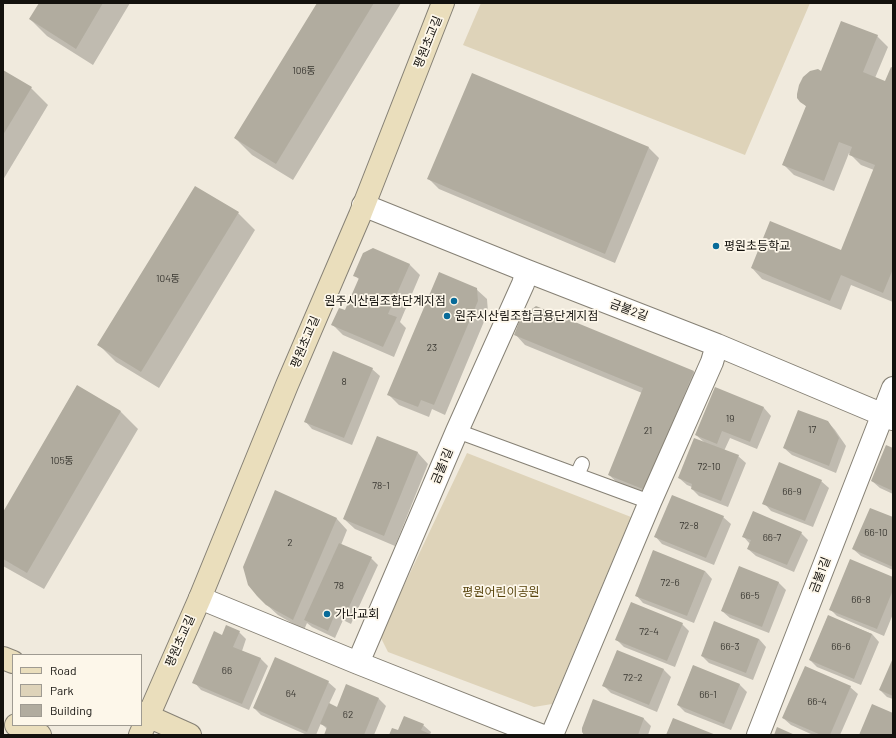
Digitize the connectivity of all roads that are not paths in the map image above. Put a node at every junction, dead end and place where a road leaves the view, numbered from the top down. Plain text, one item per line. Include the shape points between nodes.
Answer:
1 (443, 3) edge
2 (363, 205) junction
3 (527, 271) junction
4 (717, 345) junction
5 (893, 388) edge
6 (887, 417) edge
7 (457, 431) junction
8 (650, 502) junction
9 (200, 598) junction
10 (358, 663) junction
11 (143, 721) edge
12 (18, 726) edge
13 (40, 735) edge
14 (190, 735) edge
15 (540, 735) edge
16 (552, 735) edge
17 (758, 735) edge

1 - 2 street, 평원초교길
2 - 3 street, 금불2길
2 - 9 street, 평원초교길
3 - 4 street, 금불2길
3 - 7 street, 금불1길
4 - 6 street, 금불2길
4 - 8 street via 712,362
5 - 6 street, 금불1길
6 - 17 street, 금불1길
7 - 8 lane via 579,470
7 - 10 street, 금불1길
8 - 16 street
9 - 10 street
9 - 11 street, 평원초교길
10 - 15 street
11 - 14 street
12 - 13 street

